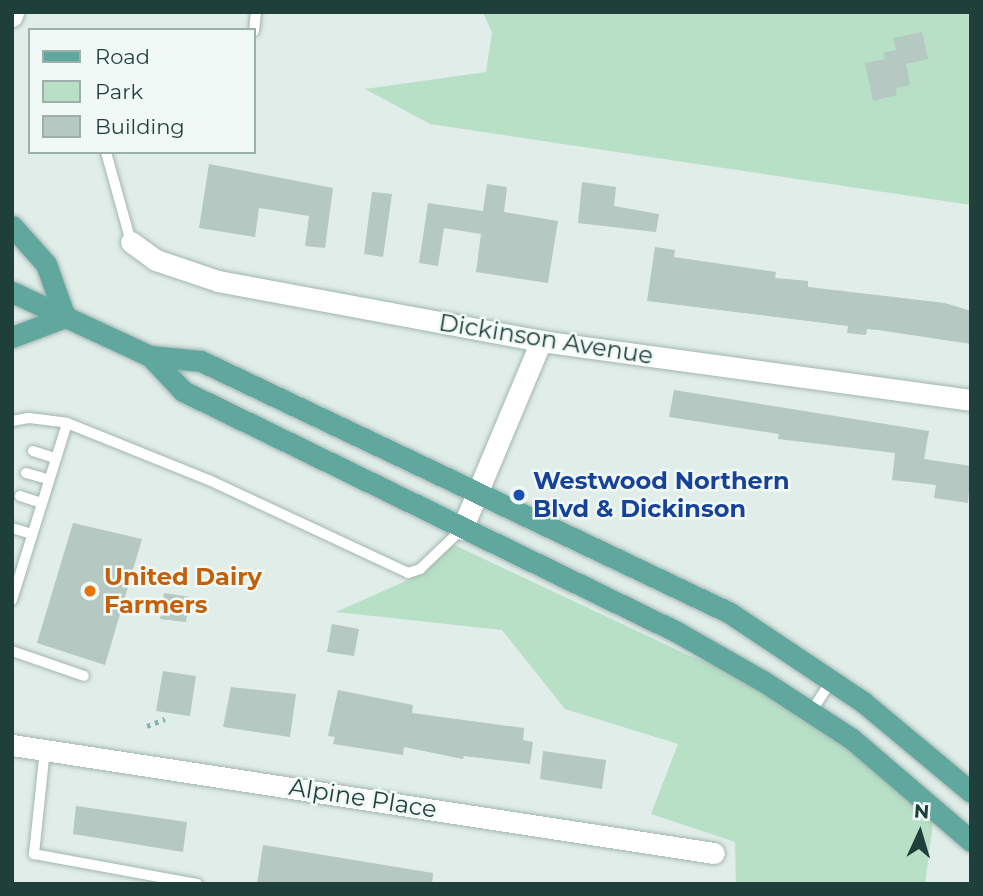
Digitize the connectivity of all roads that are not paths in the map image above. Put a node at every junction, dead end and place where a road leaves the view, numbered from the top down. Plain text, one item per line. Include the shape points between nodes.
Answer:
1 (107, 154) edge
2 (12, 226) edge
3 (131, 242) joint
4 (12, 292) edge
5 (65, 317) junction
6 (12, 337) edge
7 (541, 341) junction
8 (150, 356) junction
9 (971, 400) edge
10 (12, 421) edge
11 (67, 423) junction
12 (33, 451) dead end
13 (54, 458) junction
14 (26, 473) dead end
15 (47, 479) junction
16 (478, 492) junction
17 (20, 496) dead end
18 (41, 503) junction
19 (12, 528) edge
20 (462, 529) junction
21 (32, 534) junction
22 (18, 560) edge
23 (14, 586) edge
24 (12, 600) edge
25 (12, 651) edge
26 (84, 676) dead end
27 (832, 680) junction
28 (811, 712) junction
29 (12, 745) edge
30 (45, 748) junction
31 (971, 792) edge
32 (971, 841) edge
33 (714, 853) dead end
34 (197, 884) edge

1 - 3 lane
2 - 5 main road via 46,264
3 - 7 street, Dickinson Avenue via 156,260 218,281
4 - 5 main road
5 - 6 main road
5 - 8 main road
7 - 9 street, Dickinson Avenue
7 - 16 street
8 - 16 main road via 201,361
8 - 20 main road via 183,391
10 - 11 lane via 29,418
11 - 13 lane
11 - 20 lane via 209,480 400,571 419,569
12 - 13 lane
13 - 15 lane
14 - 15 lane
15 - 18 lane
16 - 20 street
16 - 27 main road via 730,613
17 - 18 lane
18 - 21 lane
19 - 21 lane
20 - 28 main road via 677,632
21 - 22 lane
22 - 23 lane
23 - 24 lane
25 - 26 lane
27 - 28 lane
27 - 31 main road
28 - 32 main road via 852,739
29 - 30 street, Alpine Place
30 - 33 street, Alpine Place
30 - 34 lane via 34,854

